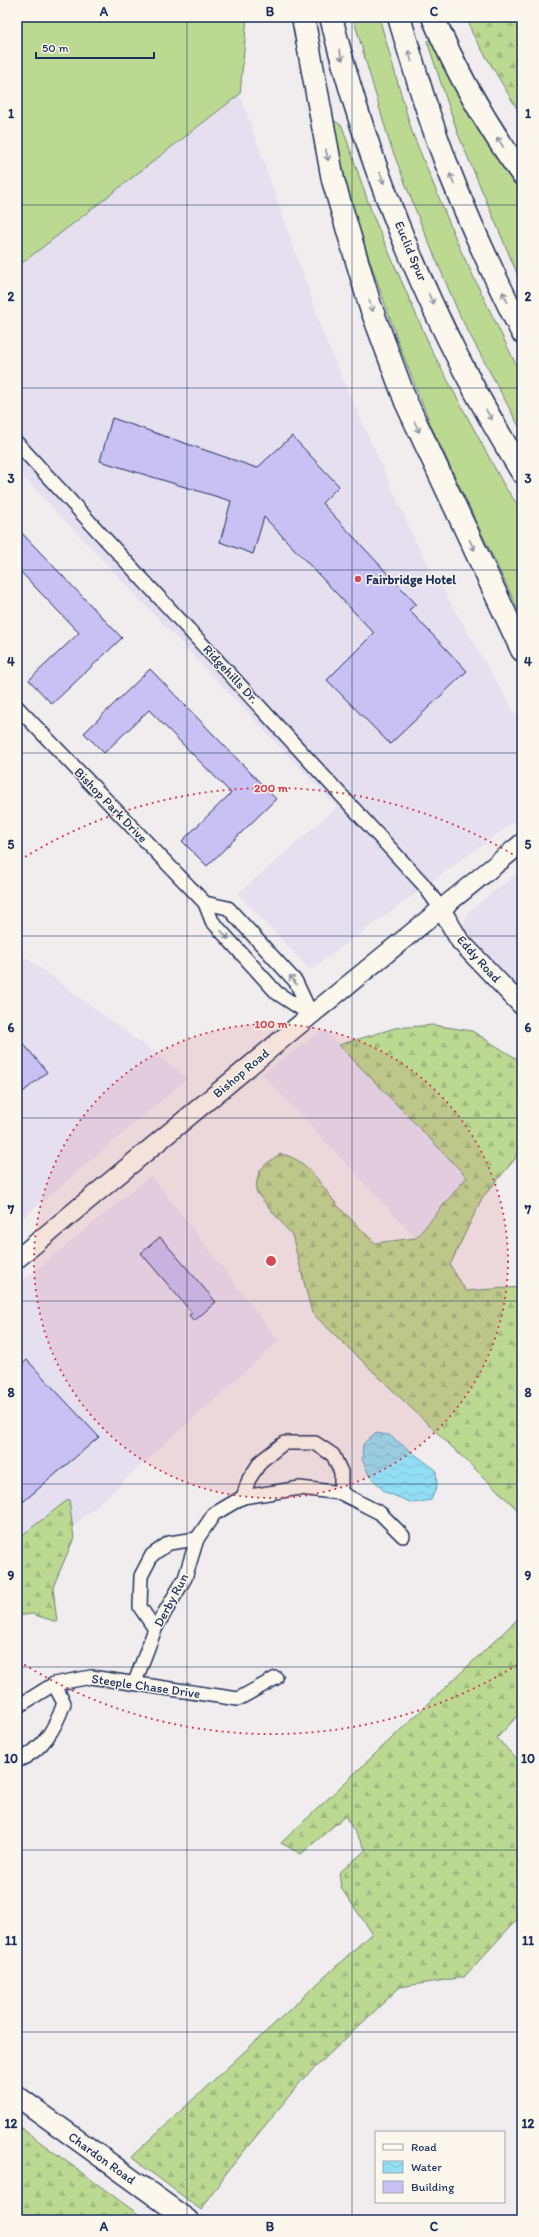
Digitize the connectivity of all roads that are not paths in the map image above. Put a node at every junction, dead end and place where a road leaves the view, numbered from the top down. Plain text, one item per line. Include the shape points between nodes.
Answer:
1 (303, 17) edge
2 (331, 17) edge
3 (399, 17) edge
4 (433, 17) edge
5 (522, 174) edge
6 (522, 332) edge
7 (17, 442) edge
8 (522, 472) edge
9 (522, 650) edge
10 (17, 707) edge
11 (522, 843) edge
12 (204, 903) junction
13 (441, 909) junction
14 (522, 1006) edge
15 (311, 1015) junction
16 (17, 1259) edge
17 (341, 1493) junction
18 (243, 1497) junction
19 (403, 1536) dead end
20 (197, 1540) junction
21 (155, 1629) junction
22 (276, 1678) dead end
23 (135, 1682) junction
24 (54, 1684) junction
25 (17, 1707) edge
26 (17, 1761) edge
27 (17, 2096) edge
28 (188, 2220) edge

1 -> 9 highway via 333,180 350,244 382,339 420,434
2 -> 8 highway, Euclid Spur via 360,118 410,252 458,358
6 -> 3 highway via 474,231 452,177 418,82
5 -> 4 highway via 472,98
7 - 13 street, Ridgehills Dr. via 423,884
10 - 12 street, Bishop Park Drive
11 - 13 main road, Bishop Road
12 -> 15 street, Bishop Park Drive via 212,921 277,992
15 -> 12 street via 296,982 228,908
13 - 14 main road, Eddy Road via 460,941
13 - 15 main road, Bishop Road
15 - 16 main road, Bishop Road
17 - 18 street, Derby Run via 300,1488
17 - 18 street via 341,1472 333,1455 315,1443 284,1443 261,1461 249,1479
17 - 19 street, Derby Run via 380,1513
18 - 20 street, Derby Run via 214,1514
20 - 21 street, Derby Run via 185,1578
20 - 21 street via 169,1543 152,1555 141,1576 140,1608
21 - 23 street, Derby Run
22 - 23 street, Steeple Chase Drive via 238,1699
23 - 24 street, Steeple Chase Drive via 91,1677
24 - 25 street, Steeple Chase Drive
24 - 26 street via 64,1703 57,1722 46,1741 27,1757
27 - 28 main road, Chardon Road

